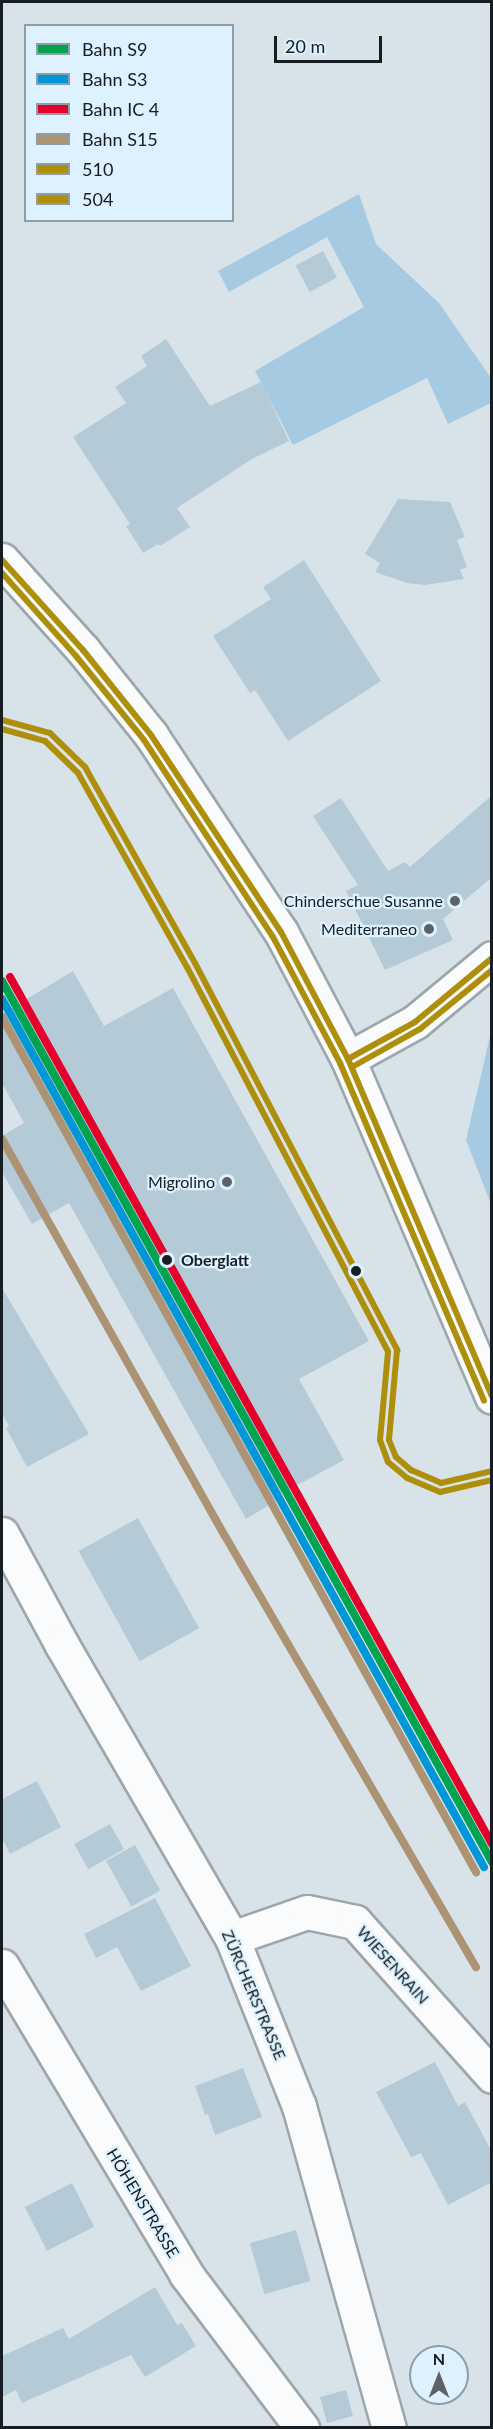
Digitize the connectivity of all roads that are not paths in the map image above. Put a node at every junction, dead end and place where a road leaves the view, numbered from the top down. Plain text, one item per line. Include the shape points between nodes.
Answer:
1 (2, 560) edge
2 (492, 958) edge
3 (348, 1059) junction
4 (492, 1397) edge
5 (2, 1534) edge
6 (232, 1938) junction
7 (2, 1966) edge
8 (492, 2076) edge
9 (302, 2427) edge
10 (389, 2427) edge

1 - 3 street via 152,735 281,932
2 - 3 street via 415,1022
3 - 4 street
5 - 6 street, ZÜRCHERSTRASSE
6 - 8 street, WIESENRAIN via 307,1912 355,1922
6 - 10 street, ZÜRCHERSTRASSE via 298,2106
7 - 9 street, HÖHENSTRASSE via 186,2274

